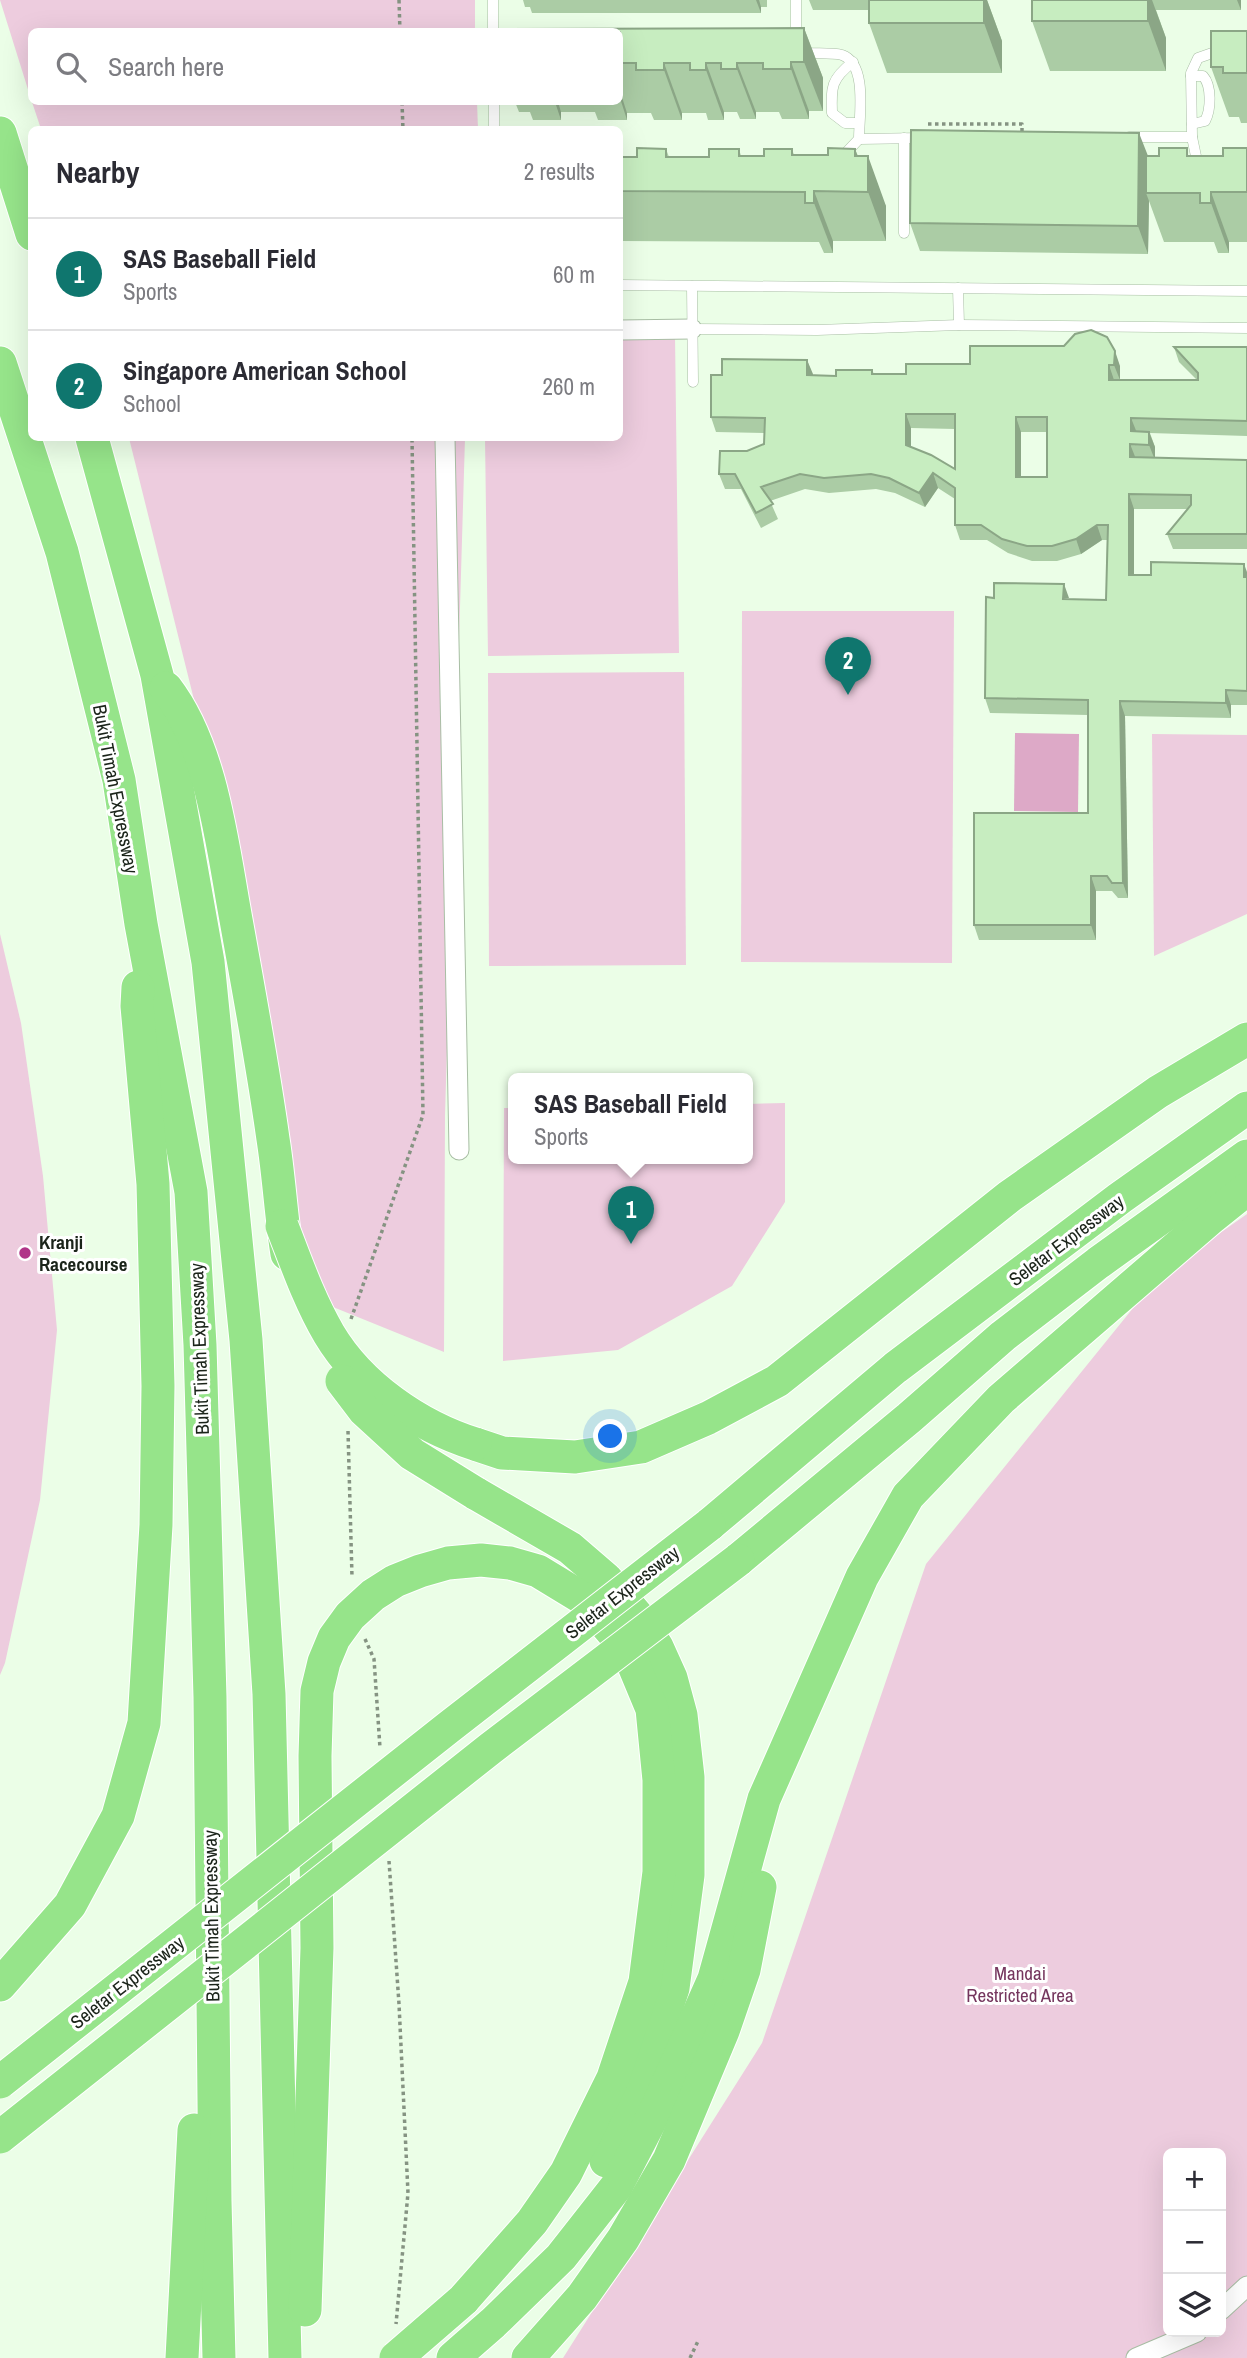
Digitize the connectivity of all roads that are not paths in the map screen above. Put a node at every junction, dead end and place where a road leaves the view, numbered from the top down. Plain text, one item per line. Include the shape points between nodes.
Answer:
1 (493, 0) edge
2 (796, 0) edge
3 (493, 28) edge
4 (1247, 51) edge
5 (853, 62) junction
6 (1191, 76) junction
7 (494, 105) edge
8 (859, 123) junction
9 (1192, 124) junction
10 (494, 126) edge
11 (1192, 136) junction
12 (1115, 137) edge
13 (904, 138) junction
14 (932, 138) edge
15 (3, 139) edge
16 (859, 139) junction
17 (835, 160) edge
18 (1215, 171) edge
19 (28, 221) edge
20 (904, 233) dead end
21 (623, 285) edge
22 (692, 286) junction
23 (958, 288) junction
24 (1247, 291) edge
25 (959, 325) junction
26 (1247, 328) edge
27 (623, 330) edge
28 (692, 330) junction
29 (0, 363) edge
30 (693, 382) dead end
31 (93, 441) edge
32 (445, 441) edge
33 (156, 675) junction
34 (141, 924) junction
35 (1247, 1039) edge
36 (1247, 1108) edge
37 (458, 1150) dead end
38 (1247, 1156) edge
39 (1247, 1189) edge
40 (282, 1226) junction
41 (782, 1756) junction
42 (211, 1928) junction
43 (0, 1984) edge
44 (0, 2082) edge
45 (0, 2137) edge
46 (1247, 2286) edge
47 (1226, 2305) edge
48 (493, 2323) junction
49 (1185, 2337) edge
50 (182, 2358) edge
51 (219, 2358) edge
52 (285, 2358) edge
53 (303, 2358) edge
54 (396, 2358) edge
55 (453, 2358) edge
56 (528, 2358) edge
57 (1136, 2358) edge

1 - 3 lane
2 - 5 lane via 796,53 842,55
4 - 6 lane via 1218,51 1198,58
5 - 8 lane via 859,73
5 - 8 lane via 834,81 832,113 845,123
6 - 9 lane
6 - 9 lane via 1203,76 1207,81 1209,114 1205,121
7 - 10 lane
8 - 16 lane
9 - 11 lane
11 - 12 lane
11 - 18 lane via 1197,161
13 - 14 lane
13 - 16 lane
13 - 20 lane
15 - 19 highway
16 - 17 lane
21 - 22 lane
22 - 23 lane
22 - 28 lane
23 - 24 lane
23 - 25 lane
25 - 26 lane
25 - 28 lane
27 - 28 street
28 - 30 lane
29 - 34 highway, Bukit Timah Expressway via 62,552 88,654 118,780
31 - 33 highway
32 - 37 street
33 - 40 highway via 189,725 224,852 274,1142
33 - 52 highway via 208,962 246,1340 269,1694
34 - 42 highway, Bukit Timah Expressway via 191,1192 201,1345
34 - 43 highway via 136,1006 153,1184 158,1386 156,1525 144,1723 118,1816 70,1905
35 - 40 highway, bridge via 1158,1092 1010,1196 777,1381 641,1447 575,1457 502,1453 448,1436 409,1413 373,1386 330,1336
36 - 44 highway, Seletar Expressway, bridge via 895,1368 709,1525
38 - 45 highway, bridge via 1003,1336 738,1560 491,1748
39 - 41 highway via 1001,1399 908,1496 862,1577
40 - 48 highway, bridge via 304,1314 318,1344 364,1410 412,1454 570,1548 606,1578 657,1647 681,1715 688,1777 688,1875 673,1987 642,2082 595,2186
41 - 48 highway via 764,1799 714,1979 655,2112 616,2187 561,2257
41 - 56 highway via 785,1794 740,1982 669,2160 623,2239 582,2297
42 - 50 highway via 194,2112
42 - 51 highway, Bukit Timah Expressway
46 - 47 street
48 - 55 highway
49 - 57 street
53 - 54 highway, bridge via 317,1948 315,1756 317,1691 324,1662 350,1616 395,1581 448,1563 509,1563 538,1571 584,1599 627,1649 652,1709 659,1780 659,1872 645,1982 613,2078 546,2203 463,2300

